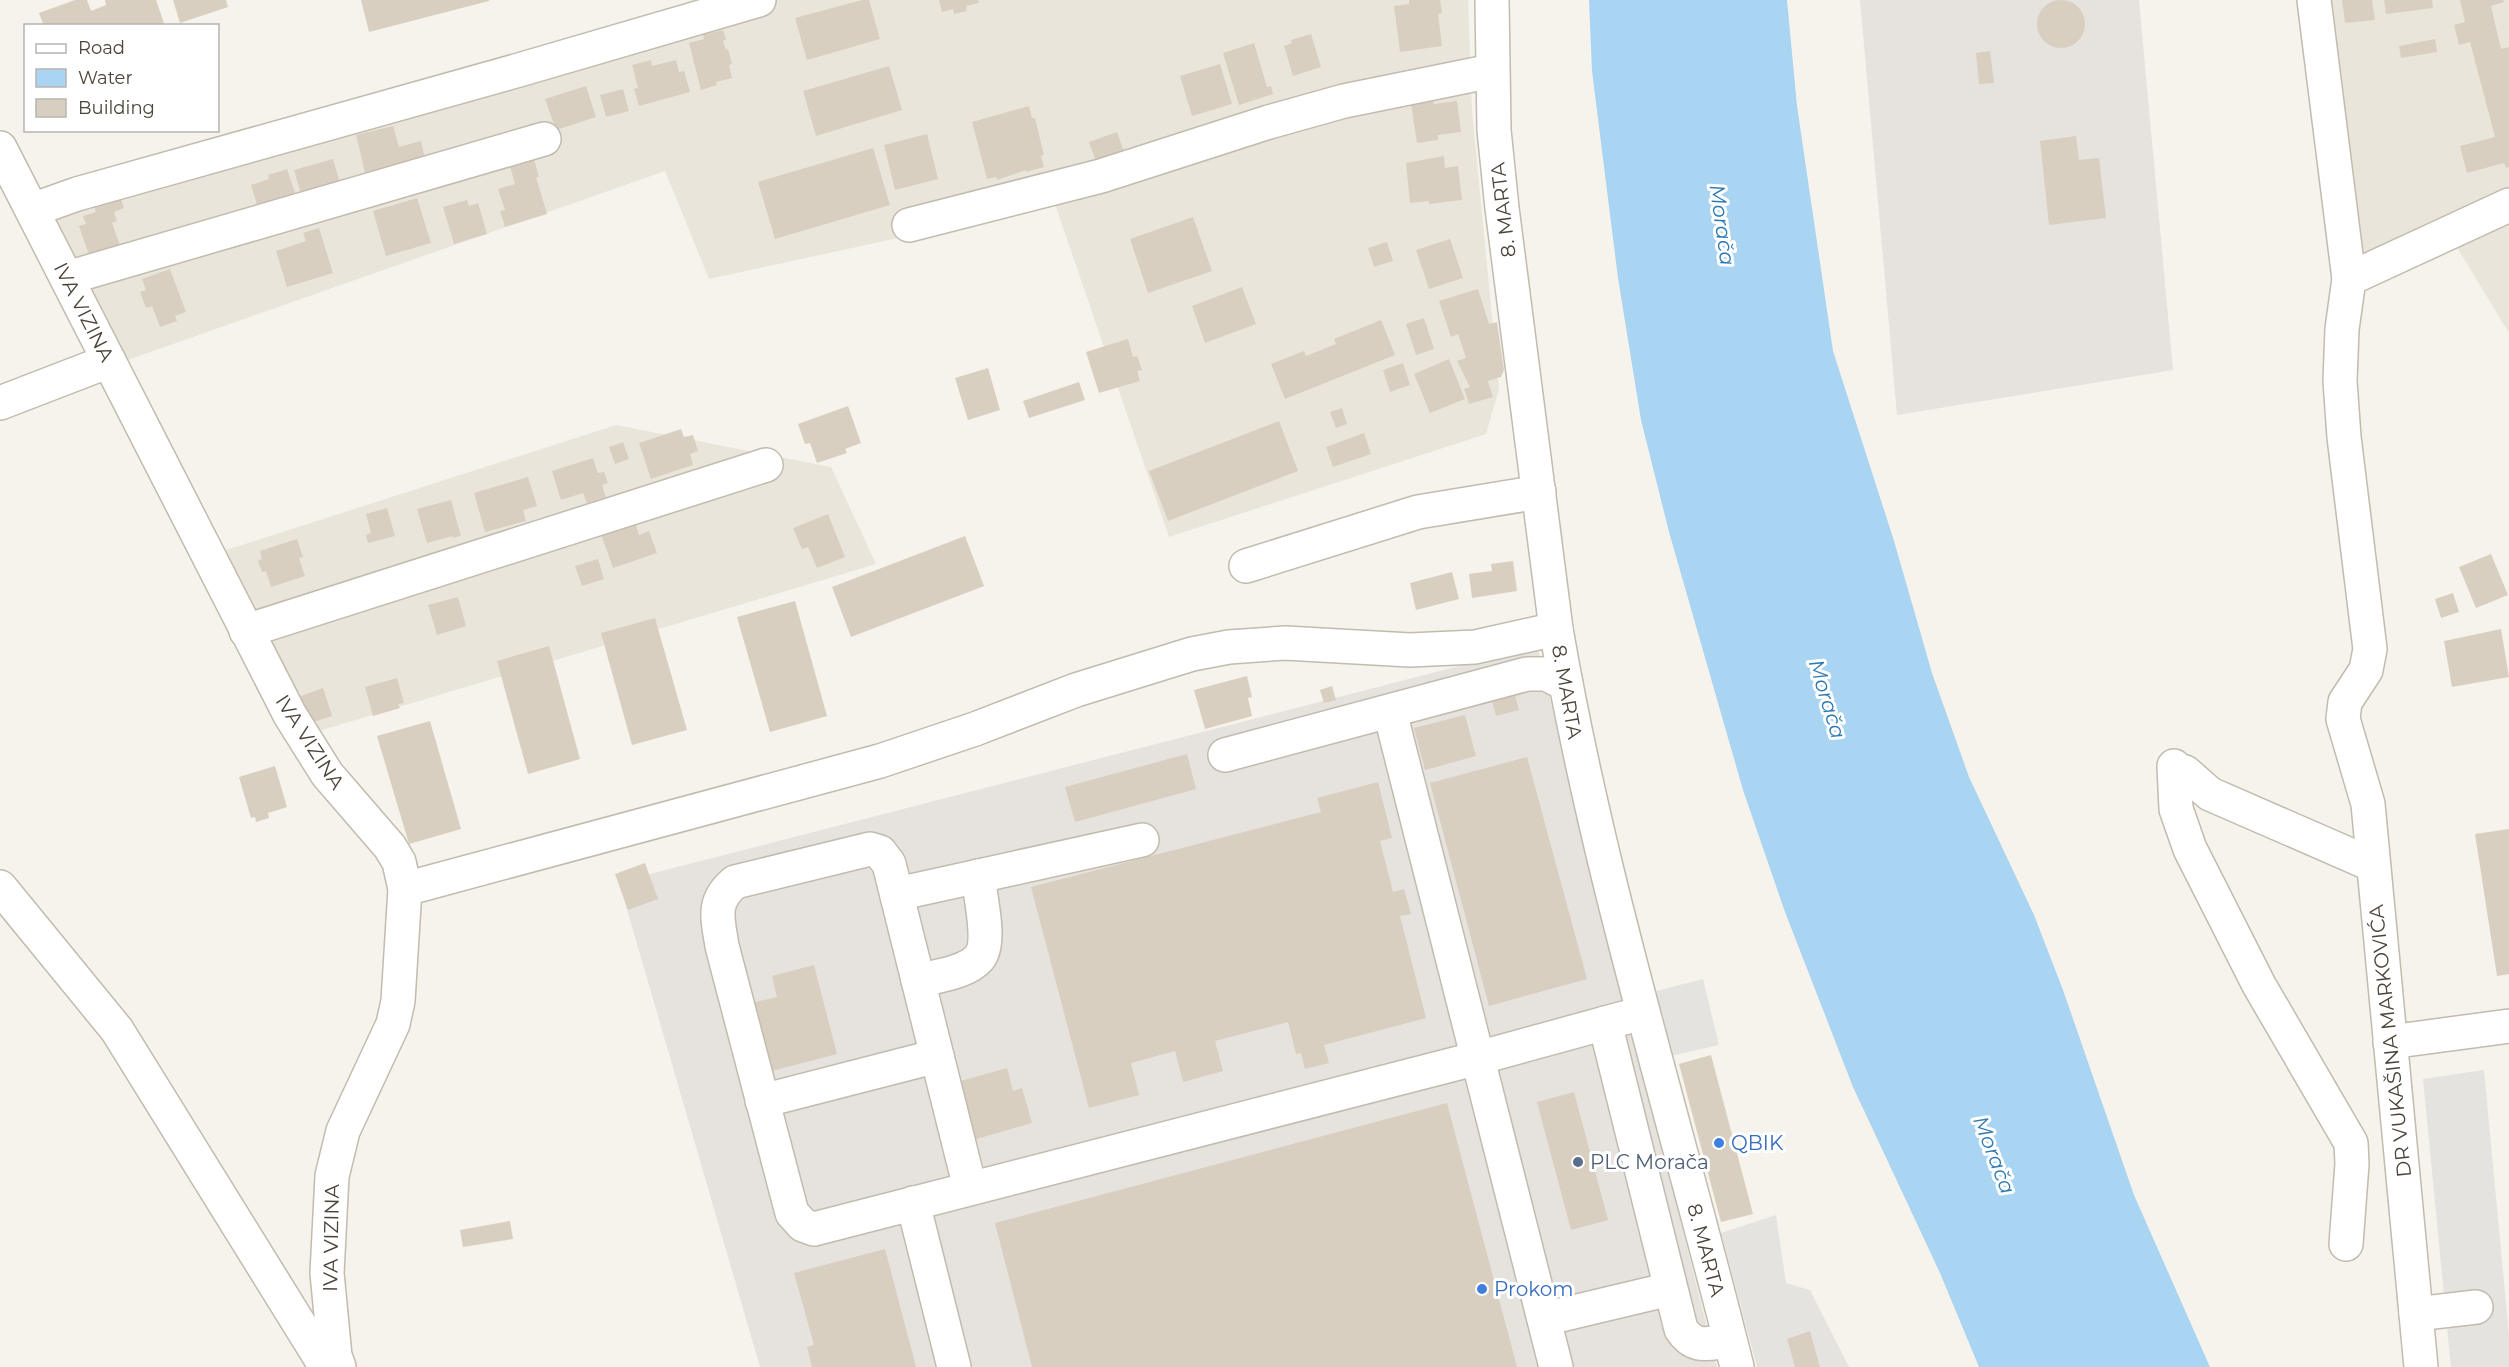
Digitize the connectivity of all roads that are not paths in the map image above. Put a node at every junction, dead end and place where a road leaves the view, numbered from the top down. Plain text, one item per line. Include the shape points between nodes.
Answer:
1 (759, 0) edge
2 (1492, 0) edge
3 (2314, 0) edge
4 (1492, 71) junction
5 (544, 139) dead end
6 (0, 148) edge
7 (2509, 205) edge
8 (32, 210) junction
9 (909, 225) dead end
10 (67, 278) junction
11 (2349, 279) junction
12 (109, 361) junction
13 (0, 403) edge
14 (766, 465) dead end
15 (1539, 492) junction
16 (1246, 566) dead end
17 (1556, 629) junction
18 (246, 632) junction
19 (1566, 684) junction
20 (1390, 712) junction
21 (1225, 755) dead end
22 (1142, 840) dead end
23 (2373, 865) junction
24 (978, 876) junction
25 (0, 888) edge
26 (405, 889) junction
27 (897, 894) junction
28 (918, 981) junction
29 (1642, 1013) junction
30 (1605, 1023) junction
31 (2509, 1026) edge
32 (2390, 1042) junction
33 (937, 1056) junction
34 (1478, 1058) junction
35 (762, 1101) junction
36 (970, 1188) junction
37 (913, 1203) junction
38 (2346, 1244) dead end
39 (1670, 1289) junction
40 (2476, 1307) dead end
41 (2416, 1314) junction
42 (1544, 1319) junction
43 (1733, 1354) edge
44 (326, 1367) edge
45 (339, 1367) edge
46 (954, 1367) edge
47 (1556, 1367) edge
48 (2421, 1367) edge

1 - 8 street
2 - 4 street, 8. MARTA
3 - 11 street
4 - 9 street via 1344,101 1101,176
4 - 15 street, 8. MARTA via 1502,208
5 - 10 street
6 - 8 street, IVA VIZINA
7 - 11 street
8 - 10 street, IVA VIZINA
10 - 12 street, IVA VIZINA
11 - 23 street, DR VUKAŠINA MARKOVIĆA via 2340,381 2370,649 2366,670 2345,702 2343,719 2368,804
12 - 13 street
12 - 18 street, IVA VIZINA
14 - 18 street
15 - 16 street via 1418,512
15 - 17 street, 8. MARTA
17 - 19 street, 8. MARTA
17 - 26 street via 1475,647 1410,650 1294,643 1229,647 1155,663 880,761
18 - 26 street, IVA VIZINA via 327,774 390,847 399,862
19 - 20 street via 1546,674 1527,674
19 - 29 street, 8. MARTA
20 - 21 street
20 - 34 street
22 - 24 street
23 - 32 street, DR VUKAŠINA MARKOVIĆA
23 - 38 street via 2210,794 2180,769 2176,810 2190,849 2259,985 2351,1143
24 - 27 street
24 - 28 street via 986,941 980,958 965,967
25 - 44 street via 117,1030
26 - 45 street, IVA VIZINA via 398,1001 393,1023 343,1131 332,1176 327,1273
27 - 28 street
27 - 35 street via 889,864 880,852 870,849 735,882 723,892 718,903 722,946
28 - 33 street
29 - 30 street
29 - 43 street, 8. MARTA
30 - 34 street
30 - 39 street
31 - 32 street
32 - 41 street, DR VUKAŠINA MARKOVIĆA
33 - 35 street
33 - 36 street
34 - 36 street
34 - 42 street
35 - 37 street via 792,1213 803,1225 814,1229
36 - 37 street
37 - 46 street
39 - 42 street
39 - 43 street via 1688,1340
40 - 41 street
41 - 48 street, DR VUKAŠINA MARKOVIĆA
42 - 47 street

